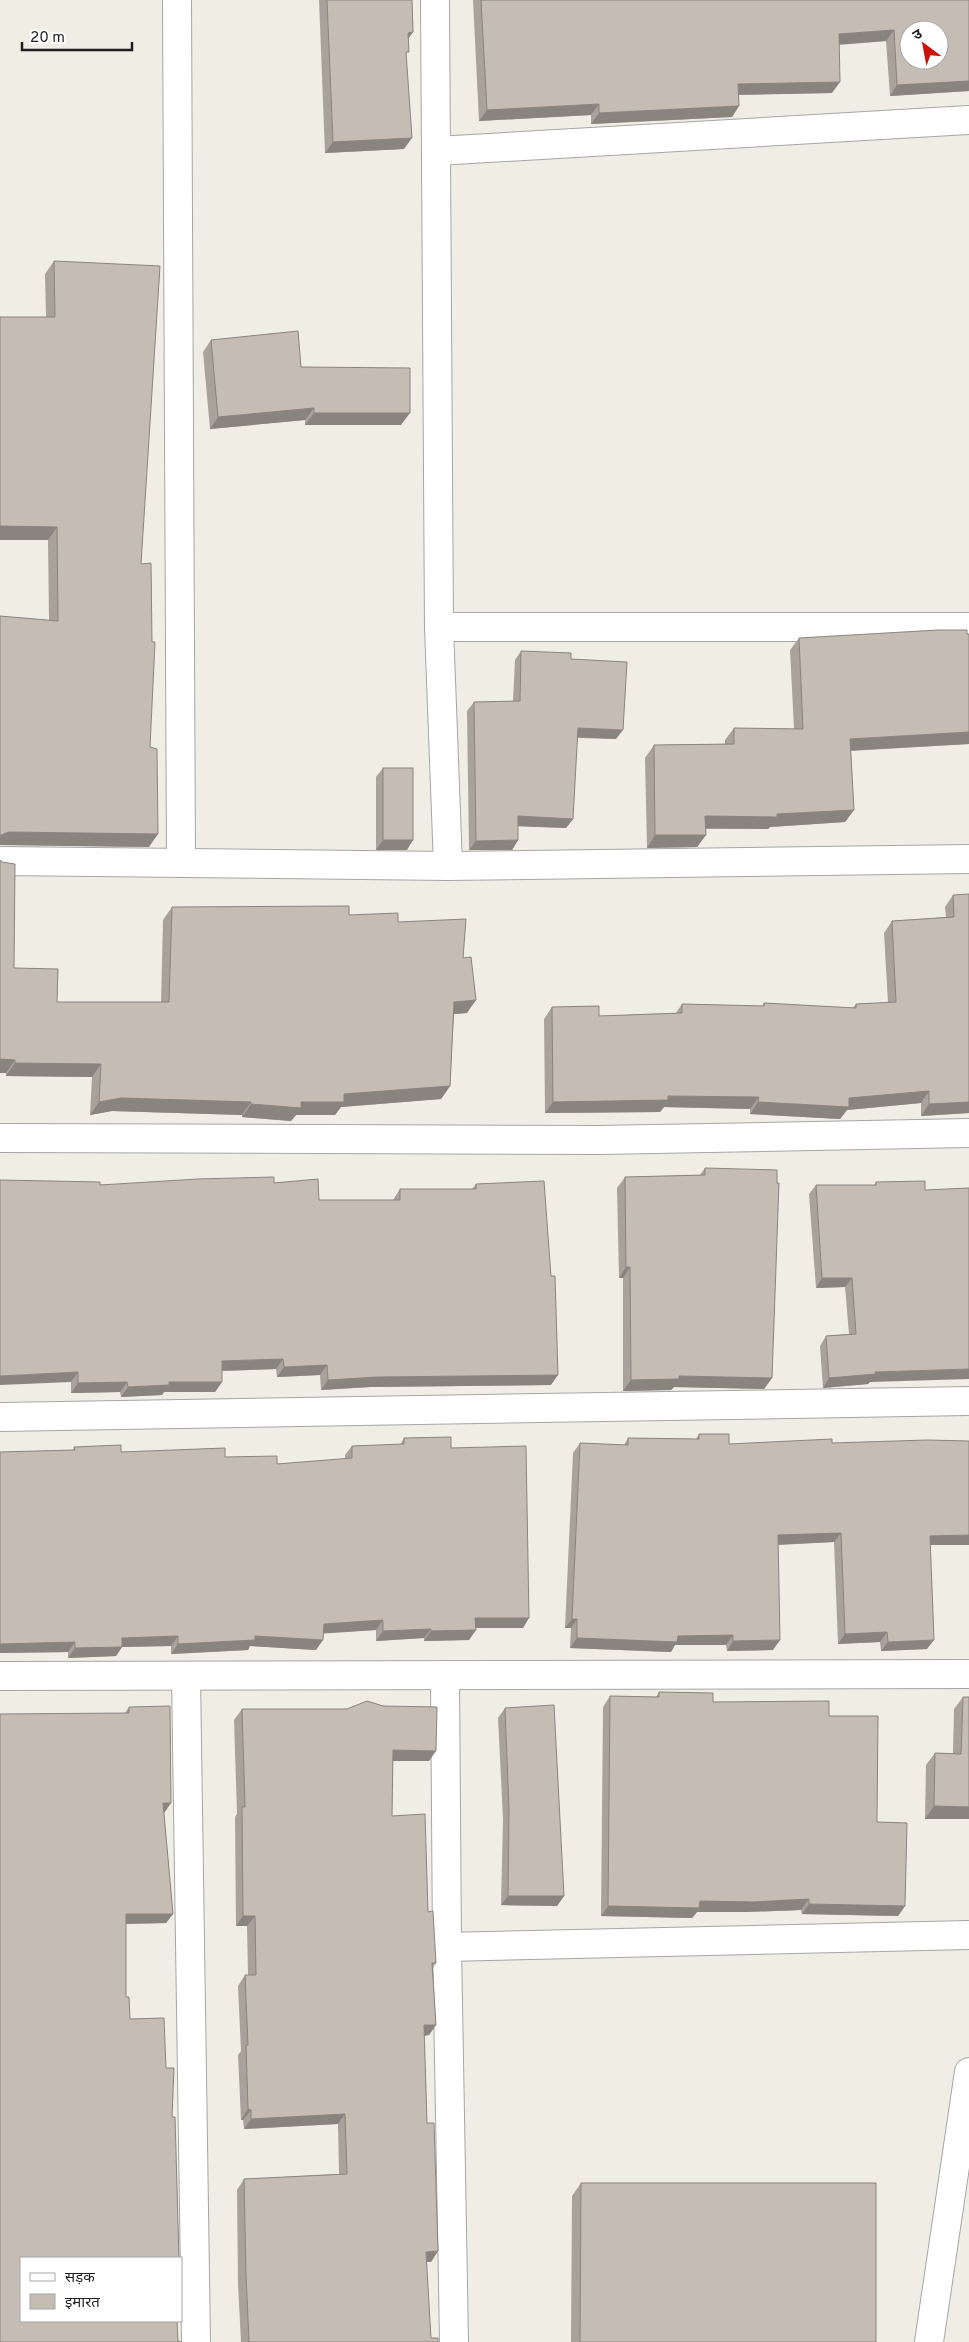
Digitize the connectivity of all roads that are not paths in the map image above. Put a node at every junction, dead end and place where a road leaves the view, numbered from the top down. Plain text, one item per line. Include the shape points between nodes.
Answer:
1 (177, 0) edge
2 (435, 0) edge
3 (969, 120) edge
4 (437, 151) junction
5 (439, 626) junction
6 (969, 627) edge
7 (969, 859) edge
8 (0, 861) edge
9 (181, 863) junction
10 (448, 866) junction
11 (969, 1133) edge
12 (0, 1138) edge
13 (969, 1401) edge
14 (0, 1417) edge
15 (969, 1674) edge
16 (445, 1675) junction
17 (0, 1676) edge
18 (186, 1676) junction
19 (969, 1935) edge
20 (447, 1947) junction
21 (969, 2072) edge
22 (196, 2342) edge
23 (454, 2342) edge
24 (929, 2342) edge

1 - 9 street
2 - 4 street
3 - 4 street
4 - 5 street
5 - 6 street
5 - 10 street
7 - 10 street
8 - 9 street
9 - 10 street
11 - 12 street via 599,1140
13 - 14 street
15 - 16 street
16 - 18 street
16 - 20 street
17 - 18 street
18 - 22 street
19 - 20 street
20 - 23 street
21 - 24 street

